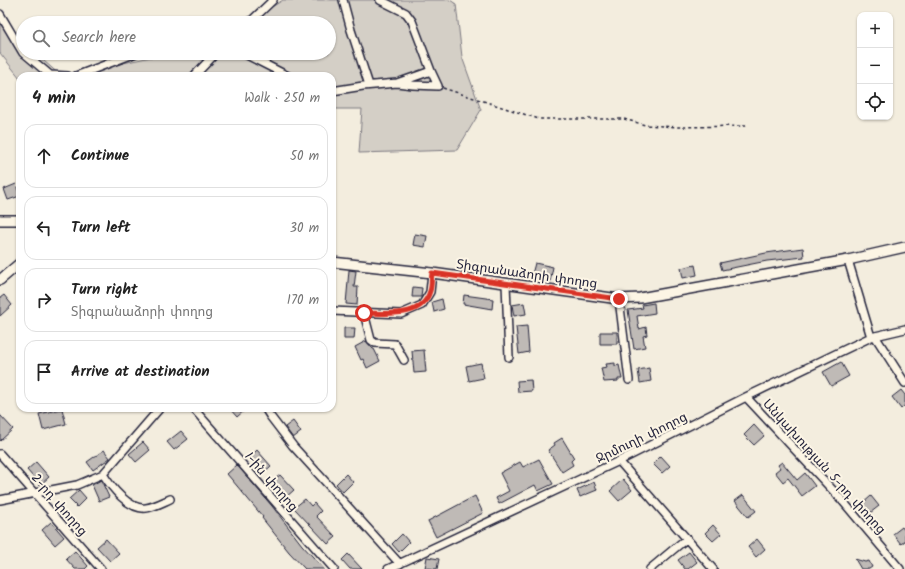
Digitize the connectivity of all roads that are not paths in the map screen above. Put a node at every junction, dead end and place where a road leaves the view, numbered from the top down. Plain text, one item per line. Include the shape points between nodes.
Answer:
1 (274, 0) edge
2 (343, 0) edge
3 (380, 0) edge
4 (0, 14) edge
5 (257, 16) edge
6 (16, 41) edge
7 (32, 60) edge
8 (118, 60) edge
9 (208, 60) edge
10 (257, 60) edge
11 (46, 72) edge
12 (86, 72) edge
13 (198, 72) edge
14 (280, 72) edge
15 (431, 72) junction
16 (397, 83) junction
17 (369, 85) junction
18 (336, 90) edge
19 (0, 220) edge
20 (16, 220) edge
21 (905, 247) edge
22 (848, 260) junction
23 (336, 262) edge
24 (16, 266) edge
25 (432, 273) junction
26 (0, 280) edge
27 (506, 284) junction
28 (619, 299) junction
29 (336, 311) edge
30 (364, 313) junction
31 (905, 329) edge
32 (873, 337) junction
33 (509, 357) dead end
34 (404, 360) dead end
35 (629, 380) dead end
36 (905, 383) edge
37 (746, 397) junction
38 (157, 412) edge
39 (197, 412) edge
40 (268, 412) edge
41 (0, 454) edge
42 (619, 462) junction
43 (103, 474) junction
44 (34, 492) junction
45 (170, 499) dead end
46 (0, 500) edge
47 (686, 539) junction
48 (400, 564) junction
49 (101, 569) edge
50 (334, 569) edge
51 (388, 569) edge
52 (650, 569) edge
53 (713, 569) edge
54 (900, 569) edge

1 - 5 street
2 - 17 street
3 - 15 street via 406,13 412,22
4 - 6 street
7 - 11 street
8 - 12 street
9 - 13 street
10 - 14 street
15 - 16 street
15 - 16 street via 438,86
16 - 17 street
17 - 18 street
19 - 20 main road
21 - 22 main road, Տիգրանաձորի փողոց
22 - 28 main road, Տիգրանաձորի փողոց via 640,298
22 - 32 street
23 - 25 main road, Տիգրանաձորի փողոց
24 - 26 main road
25 - 27 main road, Տիգրանաձորի փողոց
25 - 30 street via 430,292 422,305 401,314
27 - 28 main road, Տիգրանաձորի փողոց
27 - 33 street
28 - 35 street
29 - 30 street
30 - 34 street via 371,340 375,343 395,344
31 - 32 street, Ջրմուղի փողոց
32 - 36 street
32 - 37 street, Ջրմուղի փողոց
37 - 42 street, Ջրմուղի փողոց
37 - 54 street, Անկախության 5-րդ փողոց via 841,499
38 - 43 street
39 - 50 street, 1-ին փողոց
40 - 48 street via 293,446
41 - 44 street, 2-րդ փողոց
42 - 47 street
42 - 48 street, Ջրմուղի փողոց
43 - 44 street via 76,485
43 - 45 street via 115,492 138,508 147,508
44 - 46 street
44 - 49 street, 2-րդ փողոց
47 - 52 street
47 - 53 street
48 - 51 street, Ջրմուղի փողոց

